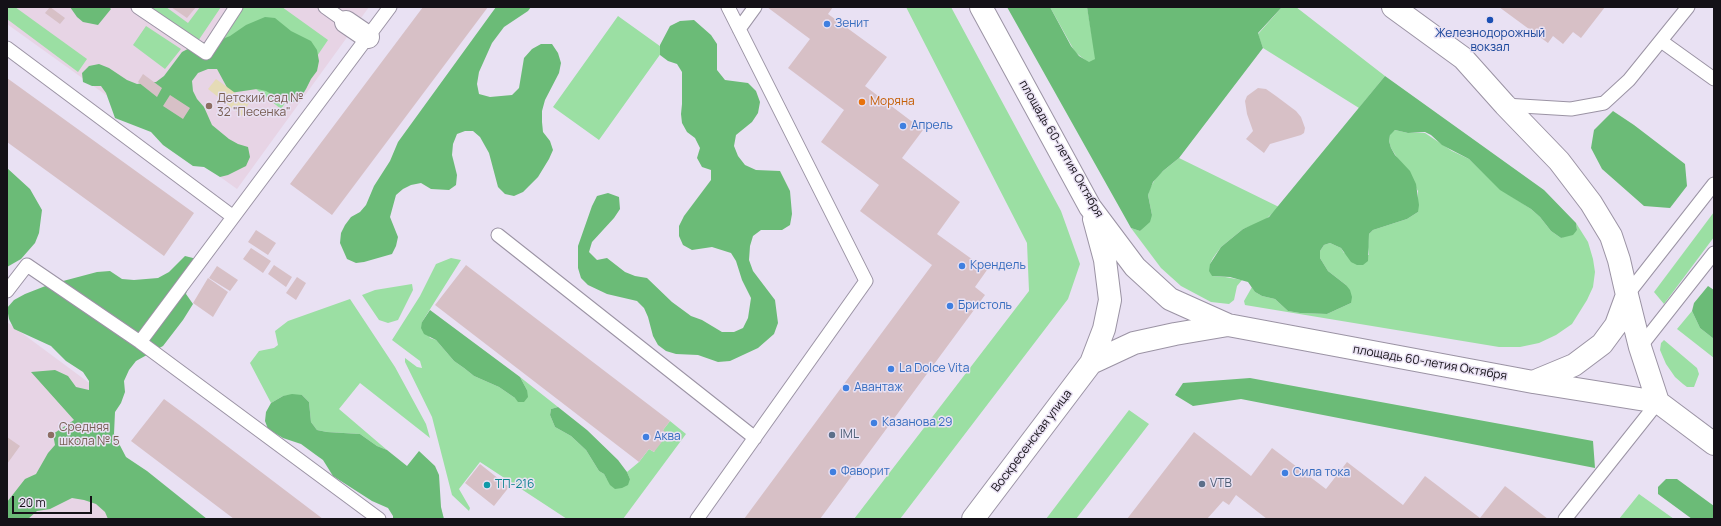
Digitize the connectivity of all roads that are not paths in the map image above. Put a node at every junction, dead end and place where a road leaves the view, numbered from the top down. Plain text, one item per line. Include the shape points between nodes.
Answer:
1 (138, 7) edge
2 (236, 7) edge
3 (325, 7) edge
4 (390, 7) edge
5 (728, 7) edge
6 (755, 7) edge
7 (981, 7) edge
8 (1393, 7) edge
9 (1688, 7) edge
10 (346, 22) joint
11 (739, 29) junction
12 (368, 36) junction
13 (1661, 41) junction
14 (7, 48) edge
15 (1714, 80) edge
16 (1506, 105) junction
17 (1714, 184) edge
18 (1090, 207) junction
19 (232, 216) junction
20 (498, 235) dead end
21 (1714, 253) edge
22 (7, 291) edge
23 (1627, 295) junction
24 (1228, 326) junction
25 (140, 342) junction
26 (1640, 347) junction
27 (1091, 363) junction
28 (1533, 382) junction
29 (1658, 402) junction
30 (755, 438) junction
31 (1714, 444) edge
32 (379, 519) edge
33 (697, 519) edge
34 (973, 519) edge
35 (1565, 519) edge

1 - 2 lane via 206,53
3 - 10 lane
4 - 12 lane
5 - 11 lane
6 - 11 lane
7 - 18 main road, площадь 60-летия Октября
8 - 16 main road via 1463,58
9 - 13 lane
10 - 12 main road
11 - 30 lane via 866,282
12 - 19 lane
13 - 15 lane
13 - 16 lane via 1629,80 1604,103 1571,109
14 - 19 lane
16 - 23 main road via 1559,161 1591,203 1611,236
17 - 23 lane
18 - 24 main road, площадь 60-летия Октября via 1135,267 1170,299
18 - 27 main road, Воскресенская улица via 1105,260 1110,300 1104,330
19 - 25 lane
20 - 30 lane
21 - 26 lane
22 - 25 lane via 27,265
23 - 26 main road
23 - 28 main road via 1616,325 1602,344 1574,365
24 - 27 main road, Воскресенская улица via 1134,343
24 - 28 main road, площадь 60-летия Октября
25 - 32 lane
26 - 29 main road
27 - 34 main road, Воскресенская улица
28 - 29 main road, площадь 60-летия Октября
29 - 31 main road
29 - 35 lane
30 - 33 lane

